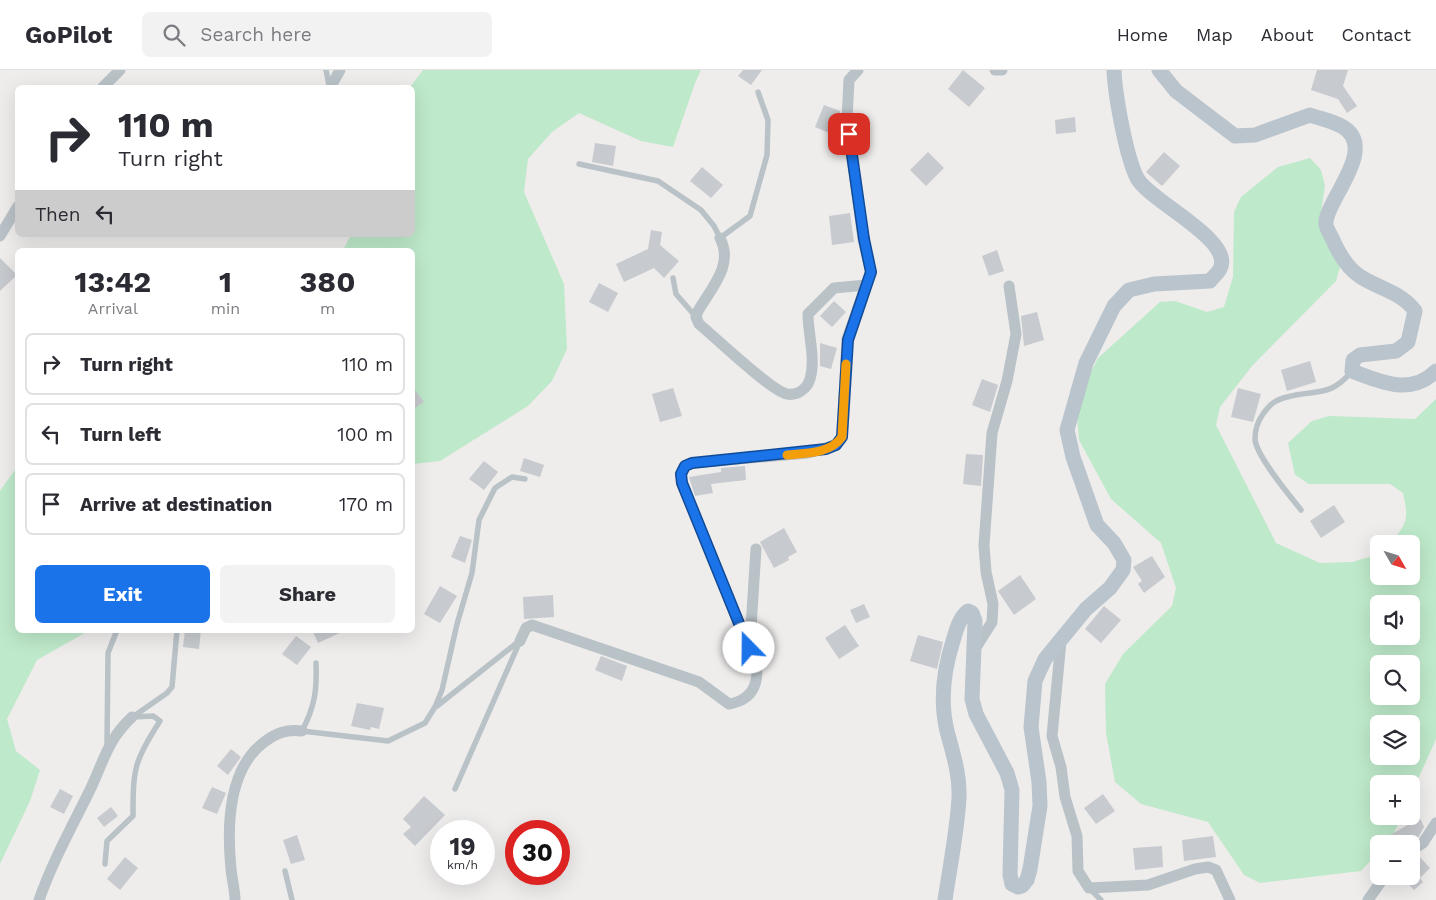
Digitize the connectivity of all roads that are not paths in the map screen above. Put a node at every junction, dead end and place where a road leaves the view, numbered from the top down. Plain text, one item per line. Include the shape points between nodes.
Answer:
1 (120, 70) edge
2 (326, 70) edge
3 (340, 70) edge
4 (858, 70) edge
5 (994, 70) edge
6 (1002, 70) edge
7 (1114, 70) edge
8 (1159, 70) edge
9 (851, 75) edge
10 (105, 85) edge
11 (329, 85) edge
12 (332, 85) edge
13 (758, 92) dead end
14 (580, 164) dead end
15 (15, 211) edge
16 (0, 236) edge
17 (720, 238) junction
18 (673, 278) dead end
19 (866, 285) junction
20 (1009, 286) dead end
21 (696, 317) junction
22 (1352, 371) junction
23 (1436, 371) edge
24 (525, 479) dead end
25 (1302, 510) dead end
26 (756, 549) dead end
27 (116, 633) edge
28 (177, 633) edge
29 (520, 641) junction
30 (1060, 641) junction
31 (749, 648) junction
32 (975, 649) junction
33 (316, 662) dead end
34 (436, 707) junction
35 (132, 717) junction
36 (302, 731) junction
37 (107, 747) junction
38 (455, 789) dead end
39 (1436, 823) edge
40 (1420, 845) edge
41 (105, 864) dead end
42 (285, 872) dead end
43 (1379, 885) edge
44 (1089, 888) junction
45 (40, 900) edge
46 (235, 900) edge
47 (292, 900) edge
48 (945, 900) edge
49 (1101, 900) edge
50 (1230, 900) edge
51 (1368, 900) edge

1 - 10 street
2 - 11 lane
3 - 12 street
4 - 9 street
5 - 6 street
7 - 30 street via 1115,88 1137,179 1148,192 1210,237 1222,261 1210,281 1154,284 1129,290 1114,306 1086,363 1067,430 1097,525 1124,560 1123,570 1110,588 1086,609
8 - 22 street via 1176,91 1235,136 1255,135 1310,115 1344,127 1353,138 1352,163 1326,224 1348,265 1360,276 1407,300 1414,311 1408,342 1396,351 1360,355 1353,360
9 - 19 street via 847,120 871,272
13 - 17 lane via 768,120 767,156 750,216
14 - 17 lane via 658,181 701,210
15 - 16 street
17 - 21 street via 726,250 724,266
18 - 21 lane via 676,294
19 - 21 street via 834,288 808,314 812,368 809,381 796,394 785,394 756,373 699,324
19 - 31 street via 848,340 842,437 836,445 808,453 692,463 685,466 681,474
20 - 32 street via 1016,334 992,433 984,545 993,604 992,622
22 - 23 street via 1388,385 1406,386
22 - 25 lane via 1342,384 1324,392 1270,403 1258,421 1255,441 1276,481
24 - 34 lane via 512,477 494,488 479,520 472,572
26 - 31 street
27 - 37 lane via 108,653
28 - 35 lane via 172,687 167,694
29 - 31 street via 526,628 532,625 700,682 729,704 740,702 754,688 757,660
29 - 34 lane
29 - 38 lane
30 - 32 street via 1045,660 1035,681 1031,727 1040,806 1027,880 1018,887 1012,884 1010,875 1012,790 1008,773 976,714 972,688
30 - 44 street via 1052,736 1077,836 1078,871
32 - 48 street via 975,620 968,612 957,629 947,661 944,702 947,730 957,763 959,797
33 - 36 lane via 317,687 312,712
34 - 36 lane via 425,723 388,741
35 - 37 street
35 - 41 lane via 153,716 160,721 140,751 133,776 133,816 107,841
36 - 46 street via 289,729 259,747 246,763 232,797 230,841
37 - 45 street via 46,879
39 - 40 street
42 - 47 lane
43 - 51 street
44 - 49 lane
44 - 50 street via 1148,885 1208,867 1216,870

